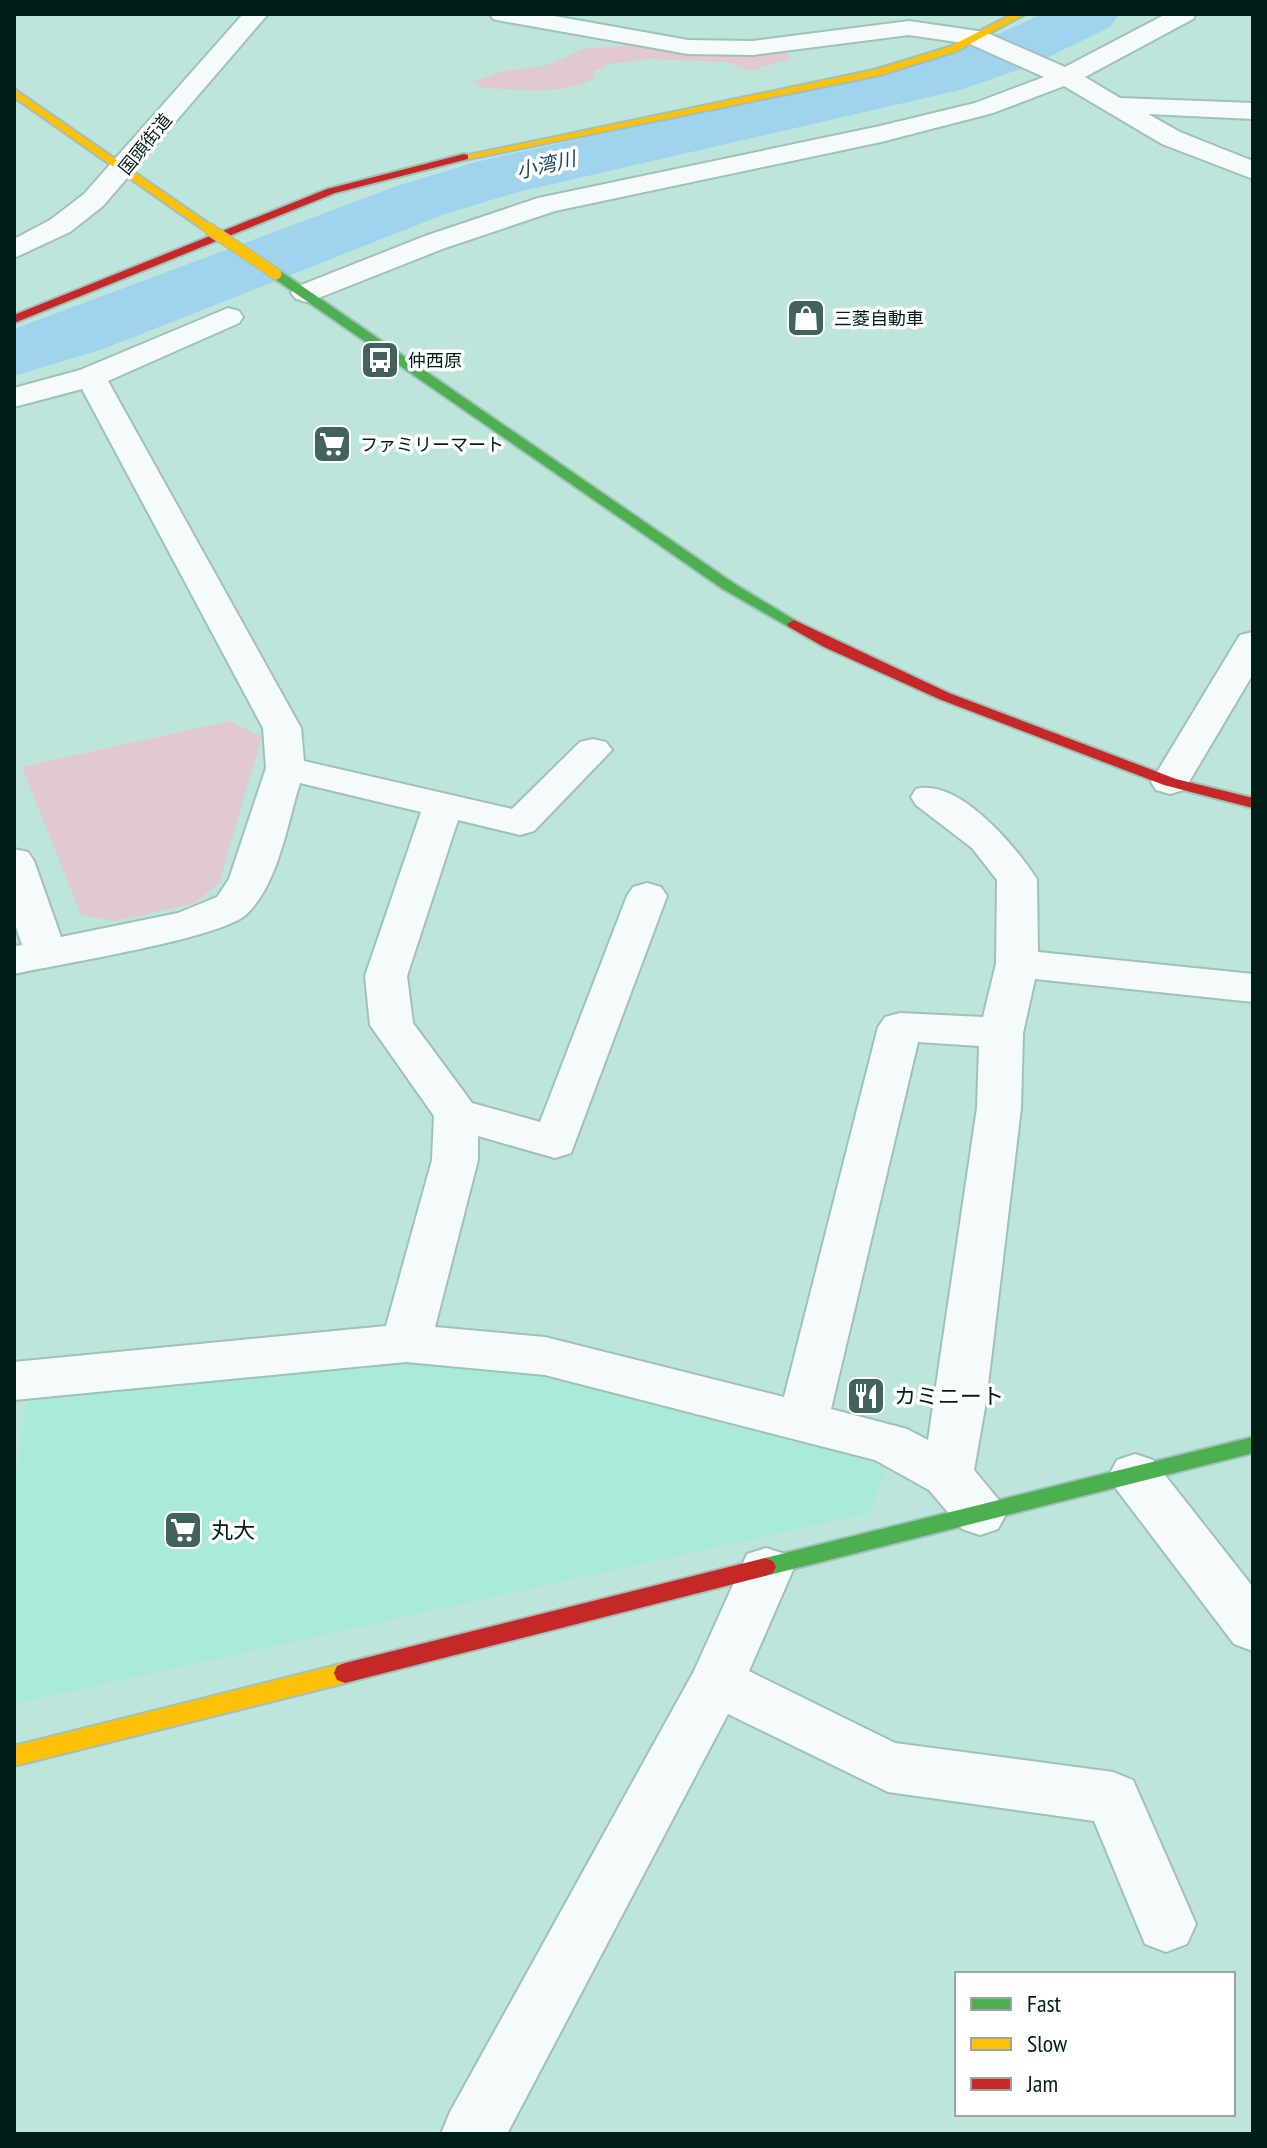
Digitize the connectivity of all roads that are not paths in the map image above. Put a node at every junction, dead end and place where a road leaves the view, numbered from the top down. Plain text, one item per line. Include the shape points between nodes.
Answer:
1 (256, 14) edge
2 (502, 14) edge
3 (1020, 14) edge
4 (1184, 14) edge
5 (549, 18) edge
6 (976, 37) junction
7 (1066, 77) junction
8 (14, 92) edge
9 (1115, 104) junction
10 (1253, 111) edge
11 (124, 169) junction
12 (1253, 171) edge
13 (14, 225) edge
14 (50, 233) junction
15 (14, 249) edge
16 (306, 293) junction
17 (228, 317) dead end
18 (14, 319) edge
19 (91, 377) junction
20 (14, 398) edge
21 (1253, 643) edge
22 (593, 750) dead end
23 (285, 768) junction
24 (1170, 782) junction
25 (930, 797) dead end
26 (1253, 803) edge
27 (443, 805) junction
28 (14, 861) edge
29 (647, 896) dead end
30 (29, 956) edge
31 (1017, 964) junction
32 (1253, 988) edge
33 (1001, 1033) junction
34 (456, 1114) junction
35 (406, 1343) junction
36 (14, 1381) edge
37 (803, 1422) junction
38 (1253, 1445) edge
39 (947, 1475) junction
40 (1135, 1475) junction
41 (980, 1514) junction
42 (766, 1570) junction
43 (1253, 1628) edge
44 (717, 1682) junction
45 (14, 1756) edge
46 (1166, 1924) dead end
47 (473, 2134) edge

1 - 11 street, 国頭街道
2 - 5 street
3 - 6 street
4 - 7 street
5 - 6 street via 653,42 724,48 909,28
6 - 7 street
6 - 18 street via 876,73 474,155 331,191
7 - 9 street
7 - 16 street via 941,120 548,204
8 - 11 street
9 - 10 street
9 - 12 street via 1171,138
11 - 14 street, 国頭街道 via 84,211
11 - 16 street, bridge
13 - 14 street
14 - 15 street, 国頭街道
16 - 24 street via 728,586 829,644 944,696
17 - 19 street
19 - 20 street
19 - 23 street via 282,728
21 - 24 street
22 - 27 street via 520,823
23 - 27 street
23 - 30 street via 249,881 231,906 188,924
24 - 26 street
25 - 31 street via 986,839 1017,879
27 - 34 street via 386,976 392,1025
28 - 30 street
29 - 34 street via 555,1142
31 - 32 street
31 - 33 street
33 - 37 street via 900,1027
33 - 39 street via 997,1124
34 - 35 street via 455,1160
35 - 36 street
35 - 37 street via 545,1356
37 - 39 street via 889,1443
38 - 40 street
39 - 41 street
40 - 41 street
40 - 43 street
41 - 42 street
42 - 44 street
42 - 45 street
44 - 46 street via 888,1767 1113,1798
44 - 47 street

